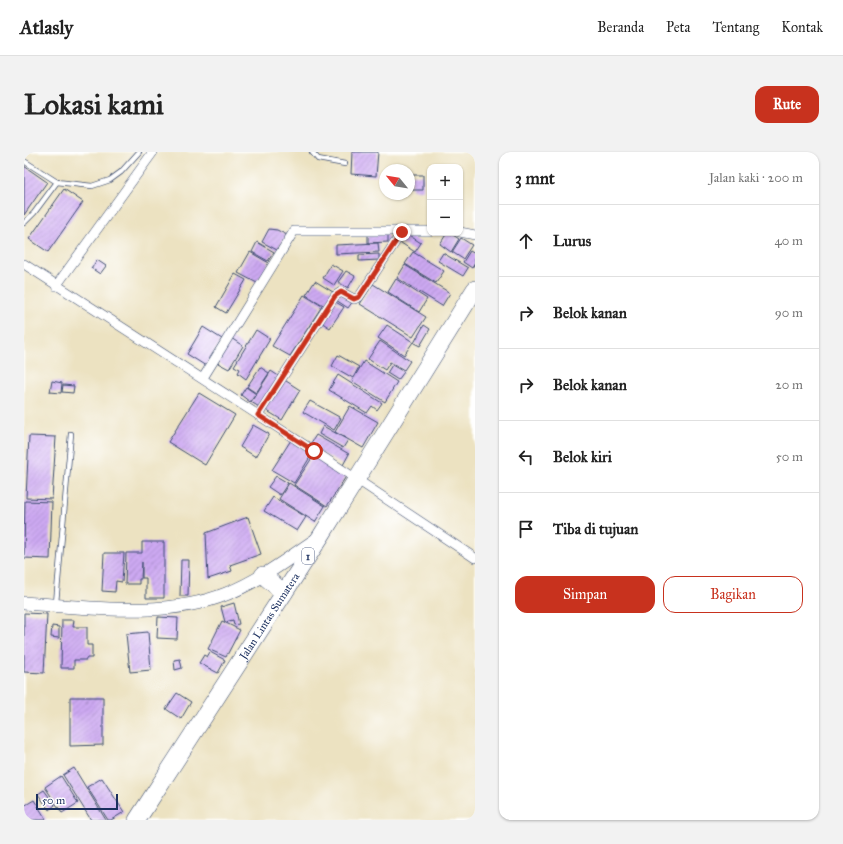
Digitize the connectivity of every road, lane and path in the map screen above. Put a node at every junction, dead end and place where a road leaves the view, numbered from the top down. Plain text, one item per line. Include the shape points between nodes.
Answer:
1 (139, 152) edge
2 (153, 152) edge
3 (312, 152) edge
4 (24, 161) edge
5 (345, 164) dead end
6 (57, 182) junction
7 (24, 223) edge
8 (427, 231) edge
9 (402, 232) junction
10 (463, 233) edge
11 (475, 235) edge
12 (24, 264) edge
13 (56, 286) junction
14 (475, 289) edge
15 (203, 378) junction
16 (258, 415) junction
17 (71, 434) dead end
18 (357, 479) junction
19 (321, 536) junction
20 (475, 558) edge
21 (263, 575) junction
22 (284, 593) junction
23 (24, 603) edge
24 (56, 605) junction
25 (138, 820) edge

1 - 6 lane via 121,172 104,184 86,186
2 - 13 street
3 - 5 lane via 318,159
4 - 6 lane
6 - 7 lane
8 - 9 street
9 - 15 street via 292,232
9 - 16 street via 359,297 354,299 341,292 335,296
10 - 11 street
12 - 13 street
13 - 15 street
14 - 18 highway, Jalan Lintas Sumatera / 1
15 - 16 street
16 - 18 street
17 - 24 lane
18 - 19 highway, Jalan Lintas Sumatera / 1
18 - 20 street
19 - 21 main road
19 - 22 highway, Jalan Lintas Sumatera / 1
21 - 22 highway
21 - 24 main road via 225,594 159,609
22 - 25 highway, Jalan Lintas Sumatera / 1
23 - 24 main road

